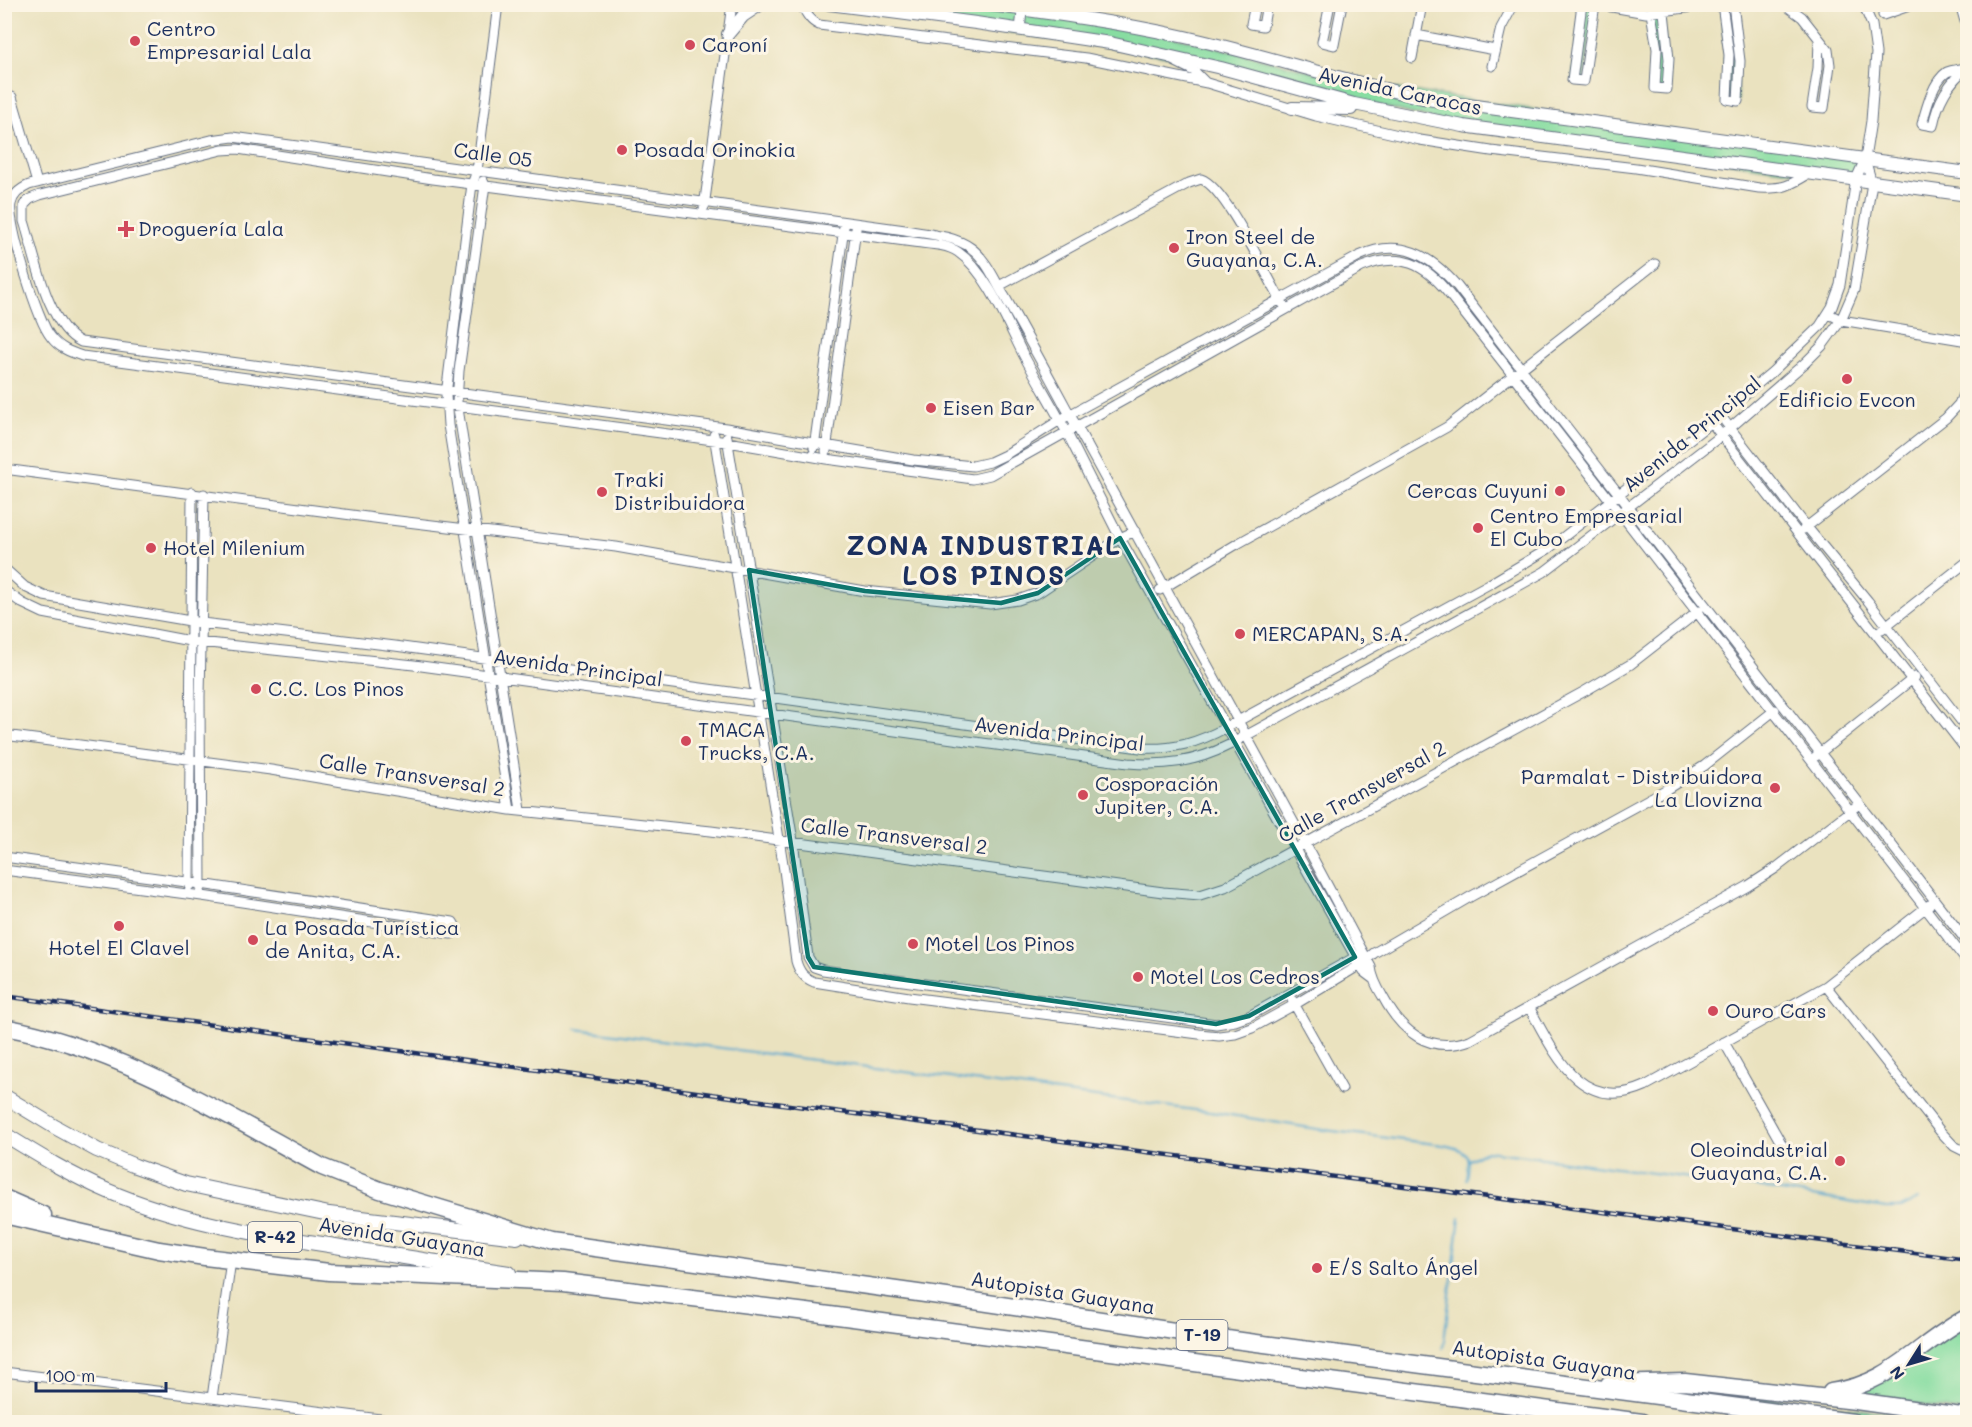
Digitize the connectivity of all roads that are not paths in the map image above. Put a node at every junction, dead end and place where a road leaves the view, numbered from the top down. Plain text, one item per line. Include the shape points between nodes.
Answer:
1 (498, 4) edge
2 (732, 4) edge
3 (760, 4) edge
4 (801, 4) edge
5 (829, 4) edge
6 (982, 4) edge
7 (1255, 4) edge
8 (1267, 4) edge
9 (1330, 4) edge
10 (1342, 4) edge
11 (1422, 4) edge
12 (1514, 4) edge
13 (1582, 4) edge
14 (1717, 4) edge
15 (1722, 4) edge
16 (1733, 4) edge
17 (1784, 4) edge
18 (1863, 4) edge
19 (1915, 4) edge
20 (1960, 4) edge
21 (1023, 7) edge
22 (1657, 10) edge
23 (1883, 15) dead end
24 (1020, 29) junction
25 (1968, 32) edge
26 (728, 34) junction
27 (1416, 35) junction
28 (1819, 40) junction
29 (1495, 51) junction
30 (1157, 52) junction
31 (1412, 58) dead end
32 (1492, 66) dead end
33 (1966, 68) edge
34 (1207, 83) junction
35 (12, 97) dead end
36 (1292, 108) junction
37 (1389, 111) junction
38 (251, 140) junction
39 (250, 151) junction
40 (1865, 159) junction
41 (108, 165) junction
42 (477, 171) junction
43 (1810, 173) junction
44 (1968, 173) edge
45 (111, 177) junction
46 (1856, 179) junction
47 (37, 183) junction
48 (1872, 183) junction
49 (472, 184) junction
50 (485, 185) junction
51 (1968, 195) edge
52 (705, 202) junction
53 (704, 214) junction
54 (844, 221) junction
55 (856, 223) junction
56 (843, 233) junction
57 (855, 234) junction
58 (1655, 264) dead end
59 (999, 286) junction
60 (1465, 297) junction
61 (1280, 299) junction
62 (1457, 304) junction
63 (1286, 309) junction
64 (1829, 314) junction
65 (1841, 320) junction
66 (1968, 341) edge
67 (136, 350) junction
68 (1038, 356) junction
69 (197, 358) junction
70 (1028, 362) junction
71 (133, 363) junction
72 (1522, 369) junction
73 (196, 371) junction
74 (1513, 376) junction
75 (1968, 382) edge
76 (446, 391) junction
77 (457, 393) junction
78 (446, 404) junction
79 (458, 405) junction
80 (1070, 415) junction
81 (1720, 415) junction
82 (1060, 420) junction
83 (1711, 422) junction
84 (1076, 425) junction
85 (712, 427) junction
86 (1731, 427) junction
87 (726, 428) junction
88 (1066, 431) junction
89 (1722, 435) junction
90 (715, 440) junction
91 (728, 442) junction
92 (815, 444) junction
93 (827, 446) junction
94 (813, 455) junction
95 (826, 459) junction
96 (983, 464) junction
97 (4, 469) edge
98 (984, 477) junction
99 (192, 492) junction
100 (204, 494) junction
101 (1619, 495) junction
102 (1610, 502) junction
103 (1629, 508) junction
104 (1620, 515) junction
105 (1807, 526) junction
106 (465, 529) junction
107 (478, 530) junction
108 (1135, 531) junction
109 (1798, 534) junction
110 (1120, 538) junction
111 (1968, 561) edge
112 (4, 568) edge
113 (736, 569) junction
114 (1516, 569) junction
115 (749, 570) junction
116 (1524, 583) junction
117 (1164, 586) junction
118 (1480, 589) junction
119 (4, 590) edge
120 (1153, 594) junction
121 (1488, 603) junction
122 (1706, 606) junction
123 (1696, 614) junction
124 (190, 621) junction
125 (202, 623) junction
126 (1886, 626) junction
127 (1876, 633) junction
128 (190, 641) junction
129 (201, 642) junction
130 (485, 658) junction
131 (498, 660) junction
132 (1922, 672) junction
133 (488, 675) junction
134 (501, 676) junction
135 (1912, 680) junction
136 (756, 695) junction
137 (770, 696) junction
138 (1782, 705) junction
139 (759, 711) junction
140 (1773, 712) junction
141 (772, 713) junction
142 (1238, 721) junction
143 (1966, 726) edge
144 (1227, 727) junction
145 (497, 734) junction
146 (4, 735) edge
147 (510, 735) junction
148 (1954, 735) junction
149 (1246, 736) junction
150 (1235, 742) junction
151 (1152, 748) junction
152 (1171, 748) junction
153 (1968, 752) edge
154 (1820, 753) junction
155 (190, 759) junction
156 (201, 761) junction
157 (1810, 761) junction
158 (1152, 764) junction
159 (1170, 764) junction
160 (1859, 804) junction
161 (510, 810) junction
162 (522, 810) junction
163 (1850, 811) junction
164 (780, 840) junction
165 (793, 841) junction
166 (1305, 843) junction
167 (1295, 849) junction
168 (4, 857) edge
169 (21, 860) junction
170 (4, 870) edge
171 (20, 872) junction
172 (121, 873) junction
173 (189, 883) junction
174 (201, 884) junction
175 (120, 885) junction
176 (190, 895) junction
177 (202, 896) junction
178 (1935, 901) junction
179 (1925, 909) junction
180 (1968, 943) edge
181 (1364, 958) junction
182 (1968, 963) edge
183 (814, 967) junction
184 (801, 973) junction
185 (865, 976) junction
186 (1826, 986) junction
187 (864, 990) junction
188 (1289, 994) junction
189 (1056, 1002) junction
190 (1294, 1005) junction
191 (1529, 1007) junction
192 (1055, 1016) junction
193 (1150, 1016) junction
194 (1209, 1024) junction
195 (4, 1027) edge
196 (1149, 1028) junction
197 (1210, 1036) junction
198 (1724, 1042) junction
199 (1342, 1089) dead end
200 (4, 1096) edge
201 (4, 1134) edge
202 (1785, 1150) dead end
203 (1968, 1153) edge
204 (4, 1198) edge
205 (4, 1215) edge
206 (106, 1238) junction
207 (552, 1242) junction
208 (231, 1260) junction
209 (563, 1282) junction
210 (1968, 1317) edge
211 (4, 1372) edge
212 (1575, 1386) junction
213 (1810, 1395) junction
214 (212, 1398) junction
215 (1968, 1416) edge
216 (404, 1422) edge
217 (1642, 1422) edge
218 (1853, 1422) edge

1 - 42 street
2 - 26 street
3 - 26 street via 743,15
4 - 34 street via 819,25 1086,58
5 - 24 street, Avenida Caracas
6 - 21 street, Avenida Caracas
7 - 8 street via 1251,24 1263,26
9 - 10 street via 1322,42 1334,45
11 - 27 street
12 - 29 street via 1501,28
13 - 22 street via 1572,80 1584,81 1595,4
14 - 22 street
15 - 16 street via 1729,55 1727,99 1738,101 1740,61
17 - 28 street via 1802,17
18 - 40 street via 1872,26 1876,53
19 - 23 street
20 - 25 street
21 - 24 street
21 - 40 street, Avenida Caracas via 1187,37 1438,101
22 - 22 street via 1669,59 1667,89 1655,88
24 - 30 street, Avenida Caracas
26 - 52 street
27 - 29 street
27 - 31 street
28 - 28 street via 1830,58 1824,108 1812,107
29 - 32 street
30 - 34 street via 1194,71
30 - 37 street, Avenida Caracas
33 - 33 street via 1944,94 1933,126 1922,124 1928,102 1947,72
34 - 36 street
35 - 47 street
36 - 37 street
36 - 43 street via 1420,140 1759,188 1785,187
37 - 43 street, Avenida Caracas via 1474,128
38 - 39 street
38 - 41 street, Calle 05 via 220,138
38 - 42 street, Calle 05
39 - 45 street, Calle 05 via 222,150
39 - 49 street, Calle 05
40 - 44 street, Avenida Caracas
40 - 46 street, Avenida Principal
40 - 48 street
41 - 45 street
41 - 47 street, Calle 05
42 - 49 street
42 - 50 street
42 - 52 street, Calle 05
43 - 46 street, Avenida Caracas
45 - 67 street, Calle 05 via 26,202 24,221 50,305 71,337
46 - 48 street, Avenida Caracas
46 - 64 street, Avenida Principal via 1843,274
47 - 71 street, Calle 05 via 14,195 11,221 39,315 49,335 61,348 82,356
48 - 51 street, Avenida Caracas
48 - 65 street, Avenida Principal via 1859,274
49 - 50 street, Calle 05
49 - 76 street
50 - 53 street, Calle 05
50 - 77 street
52 - 53 street
52 - 54 street, Calle 05
53 - 56 street, Calle 05
54 - 55 street, Calle 05
54 - 56 street
55 - 57 street
55 - 59 street, Calle 05 via 945,237 973,249
56 - 57 street, Calle 05
56 - 92 street
57 - 70 street, Calle 05 via 950,248 966,260 988,290
57 - 93 street
58 - 72 street
59 - 61 street via 1201,179 1212,185 1227,204
59 - 68 street
60 - 61 street via 1431,260 1390,248 1359,256
60 - 62 street
60 - 72 street
61 - 63 street
61 - 80 street
62 - 63 street via 1427,271 1410,262 1386,260 1362,267
62 - 74 street
63 - 84 street
64 - 65 street
64 - 81 street, Avenida Principal via 1802,345
65 - 66 street
65 - 86 street, Avenida Principal via 1812,357
67 - 69 street
67 - 71 street
68 - 70 street
68 - 80 street
69 - 73 street
69 - 76 street
70 - 82 street
71 - 73 street
72 - 74 street
72 - 101 street
73 - 78 street
74 - 102 street
74 - 117 street via 1421,443
75 - 105 street via 1959,404 1946,418
76 - 77 street
76 - 78 street
77 - 79 street
77 - 85 street
78 - 79 street
78 - 106 street
79 - 90 street
79 - 107 street
80 - 82 street
80 - 84 street
81 - 83 street, Avenida Principal
81 - 86 street
82 - 88 street
82 - 96 street via 1005,455
83 - 89 street
83 - 101 street, Avenida Principal
84 - 88 street
84 - 108 street
85 - 87 street
85 - 90 street
86 - 89 street, Avenida Principal
86 - 105 street
87 - 91 street
87 - 92 street
88 - 98 street
88 - 110 street
89 - 103 street, Avenida Principal
89 - 109 street
90 - 91 street
90 - 113 street
91 - 94 street
91 - 115 street
92 - 93 street
92 - 94 street
93 - 95 street
93 - 96 street via 947,464
94 - 95 street
95 - 98 street via 966,478
96 - 98 street
97 - 99 street
99 - 100 street
99 - 124 street
100 - 106 street
100 - 125 street
101 - 102 street, Avenida Principal
101 - 103 street
102 - 104 street
102 - 114 street, Avenida Principal
103 - 104 street, Avenida Principal
103 - 122 street
104 - 116 street, Avenida Principal
104 - 123 street
105 - 109 street
105 - 126 street
106 - 107 street
106 - 130 street
107 - 113 street via 616,547
107 - 131 street
108 - 110 street
108 - 117 street
109 - 127 street
110 - 115 street via 1045,589 1001,603 866,591
110 - 120 street
111 - 126 street
112 - 124 street, Avenida Principal via 25,587 44,596
113 - 115 street
113 - 136 street
114 - 116 street
114 - 118 street, Avenida Principal
115 - 137 street
116 - 121 street, Avenida Principal
117 - 120 street
117 - 142 street
118 - 121 street
118 - 142 street, Avenida Principal
119 - 128 street, Avenida Principal via 43,613
120 - 144 street
121 - 149 street, Avenida Principal
122 - 123 street, Calle Transversal 2
122 - 138 street
123 - 140 street
123 - 166 street, Calle Transversal 2 via 1607,678
124 - 125 street, Avenida Principal
124 - 128 street
125 - 129 street
125 - 130 street, Avenida Principal
126 - 127 street
126 - 132 street
127 - 135 street
128 - 129 street, Avenida Principal
128 - 155 street
129 - 133 street, Avenida Principal
129 - 156 street
130 - 131 street, Avenida Principal
130 - 133 street
131 - 134 street
131 - 136 street, Avenida Principal
132 - 135 street
132 - 143 street
133 - 134 street, Avenida Principal
133 - 145 street
134 - 139 street, Avenida Principal
134 - 147 street
135 - 148 street
135 - 154 street
136 - 137 street, Avenida Principal
136 - 139 street
137 - 141 street
137 - 151 street, Avenida Principal
138 - 140 street
138 - 154 street
139 - 141 street, Avenida Principal
139 - 164 street
140 - 157 street
140 - 181 street via 1704,766 1667,789
141 - 158 street, Avenida Principal
141 - 165 street
142 - 144 street, Avenida Principal
142 - 149 street
143 - 148 street
144 - 150 street
144 - 152 street, Avenida Principal
145 - 147 street
145 - 161 street
146 - 155 street, Calle Transversal 2
147 - 162 street
148 - 153 street
149 - 150 street, Avenida Principal
149 - 166 street
150 - 159 street, Avenida Principal via 1203,757
150 - 167 street
151 - 152 street, Avenida Principal
151 - 158 street
152 - 159 street
154 - 157 street
154 - 160 street
155 - 156 street, Calle Transversal 2
155 - 173 street
156 - 161 street, Calle Transversal 2
156 - 174 street
157 - 163 street
158 - 159 street, Avenida Principal
160 - 163 street
160 - 178 street
161 - 162 street, Calle Transversal 2
162 - 164 street, Calle Transversal 2
163 - 179 street
163 - 191 street via 1748,886
164 - 165 street, Calle Transversal 2
164 - 184 street via 796,961
165 - 167 street, Calle Transversal 2 via 1192,895 1225,887
165 - 183 street via 808,957
166 - 167 street, Calle Transversal 2
166 - 181 street
167 - 181 street
168 - 169 street
169 - 171 street
169 - 172 street
170 - 171 street
171 - 175 street
172 - 173 street
172 - 175 street
173 - 174 street
173 - 176 street
174 - 177 street
174 - 177 street via 453,922 457,929 451,933
175 - 176 street
176 - 177 street
178 - 179 street
178 - 180 street
179 - 182 street
179 - 186 street
181 - 188 street
181 - 190 street
181 - 191 street via 1364,972 1372,978 1403,1027 1419,1038 1441,1045 1461,1044
183 - 184 street
183 - 185 street
184 - 187 street via 814,982
185 - 187 street
185 - 189 street
186 - 198 street
186 - 203 street via 1940,1131 1954,1146
187 - 192 street
188 - 190 street
188 - 194 street via 1243,1019
189 - 192 street
189 - 193 street
190 - 197 street via 1243,1031
190 - 199 street
191 - 198 street via 1571,1075 1604,1092 1634,1091
192 - 196 street
193 - 194 street
193 - 196 street
194 - 197 street
195 - 207 highway, Autopista Guayana via 69,1044 152,1076 348,1178
196 - 197 street
198 - 202 street
200 - 207 main road, Avenida Guayana / R-42 via 98,1149 186,1184 329,1214
201 - 209 main road, Avenida Guayana / R-42 via 108,1191 195,1221
204 - 206 highway
205 - 206 highway
206 - 208 highway
207 - 212 highway, Autopista Guayana / T-19
208 - 209 highway via 329,1272
208 - 214 street
209 - 217 highway, T-19
210 - 213 highway via 1881,1377 1852,1388
211 - 214 street
212 - 213 highway via 1685,1382
212 - 218 highway, Autopista Guayana / T-19
213 - 215 highway
214 - 216 street

